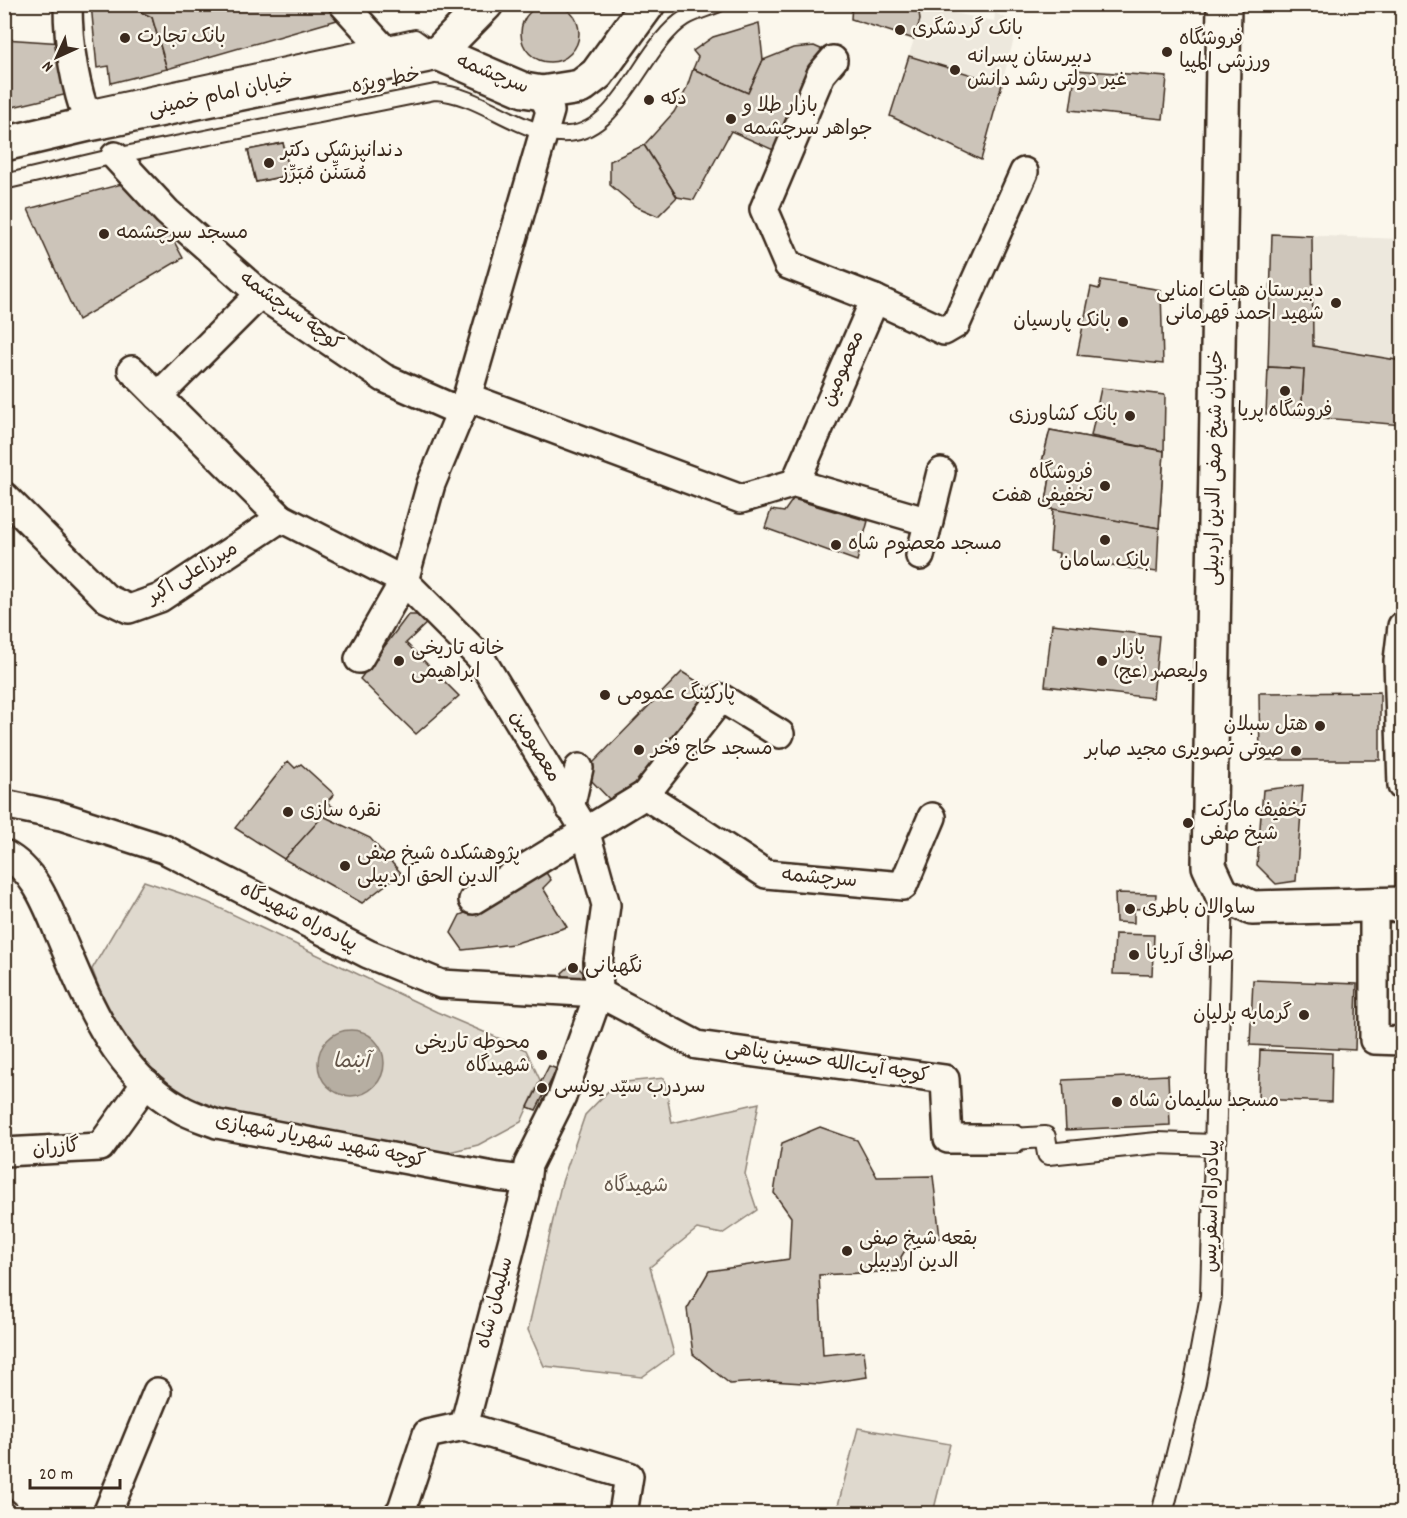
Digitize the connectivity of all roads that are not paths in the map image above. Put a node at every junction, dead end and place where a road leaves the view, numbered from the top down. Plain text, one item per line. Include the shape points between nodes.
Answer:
1 (68, 4) edge
2 (343, 4) edge
3 (486, 4) edge
4 (648, 4) edge
5 (719, 4) edge
6 (1224, 4) edge
7 (388, 52) junction
8 (438, 53) junction
9 (833, 60) dead end
10 (542, 93) junction
11 (81, 115) junction
12 (543, 133) junction
13 (4, 144) edge
14 (115, 156) junction
15 (1024, 172) dead end
16 (4, 182) edge
17 (260, 294) junction
18 (875, 298) junction
19 (132, 370) dead end
20 (158, 396) junction
21 (464, 404) junction
22 (941, 472) dead end
23 (795, 483) junction
24 (4, 496) edge
25 (281, 518) junction
26 (929, 522) junction
27 (920, 556) dead end
28 (404, 581) junction
29 (1402, 626) edge
30 (359, 659) dead end
31 (780, 734) dead end
32 (579, 768) dead end
33 (1402, 786) edge
34 (645, 795) junction
35 (4, 804) edge
36 (570, 808) junction
37 (932, 817) dead end
38 (585, 830) junction
39 (4, 854) edge
40 (1222, 894) junction
41 (473, 900) dead end
42 (1388, 905) edge
43 (599, 993) junction
44 (1402, 1041) edge
45 (146, 1083) junction
46 (1014, 1139) joint
47 (1214, 1145) junction
48 (4, 1152) edge
49 (525, 1180) junction
50 (156, 1392) dead end
51 (464, 1426) junction
52 (107, 1514) edge
53 (398, 1514) edge
54 (623, 1514) edge
55 (1162, 1514) edge

1 - 11 street via 68,39
2 - 7 street
3 - 8 main road, سرچشمه
4 - 10 main road, سرچشمه via 597,74 580,87
5 - 12 lane, خط ویژه via 685,17 676,25 607,115 591,128 571,134
6 - 40 main road, خیابان شیخ صفی الدین اردبیلی via 1209,867
7 - 8 main road, خیابان امام خمینی
7 - 11 main road, خیابان امام خمینی
8 - 10 main road, سرچشمه via 524,90
9 - 18 street via 821,74 764,209 788,264
10 - 12 street via 549,111
11 - 13 main road, خیابان امام خمینی
12 - 14 lane, خط ویژه via 454,94 435,92
12 - 21 street
14 - 16 lane, خط ویژه
14 - 17 street, کوچه سرچشمه via 167,212
15 - 18 street via 956,324 944,331
17 - 20 street
17 - 21 street, کوچه سرچشمه via 384,378
18 - 23 street, معصومین
19 - 20 street
20 - 25 street
21 - 23 street via 741,500
21 - 28 street via 431,484
22 - 26 street
23 - 26 street
24 - 25 street, میرزاعلی اکبر via 106,598 129,609 160,598
25 - 28 street
26 - 27 street
28 - 30 street
28 - 36 street, معصومین via 480,657
29 - 33 street via 1398,660
31 - 34 street via 721,698
32 - 36 street
34 - 37 street, سرچشمه via 766,874 903,886
34 - 38 street
35 - 43 street, پیاده‌راه شهیدگاه via 61,816 164,849 368,954 441,984
36 - 38 street, معصومین
38 - 41 street
38 - 43 street, معصومین via 606,905 598,962
39 - 45 street, کوچه شهید شهریار شهبازی via 39,887 91,1007 120,1057
40 - 42 main road via 1252,908
40 - 47 street, پیاده‌راه اسفریس
42 - 44 street via 1374,1040
43 - 46 street, کوچه آیت‌الله حسین پناهی via 697,1044 945,1079 948,1139
43 - 49 street, سلیمان شاه via 562,1097 528,1165
45 - 48 street, گازران via 100,1147
45 - 49 street, کوچه شهید شهریار شهبازی via 178,1108 217,1124
46 - 47 street, کوچه آیت‌الله حسین پناهی via 1045,1137 1048,1154 1157,1143
47 - 55 street, پیاده‌راه اسفریس via 1211,1296 1195,1382
49 - 51 street, سلیمان شاه via 525,1193
50 - 52 street
51 - 53 street via 427,1434
51 - 54 street via 629,1476

